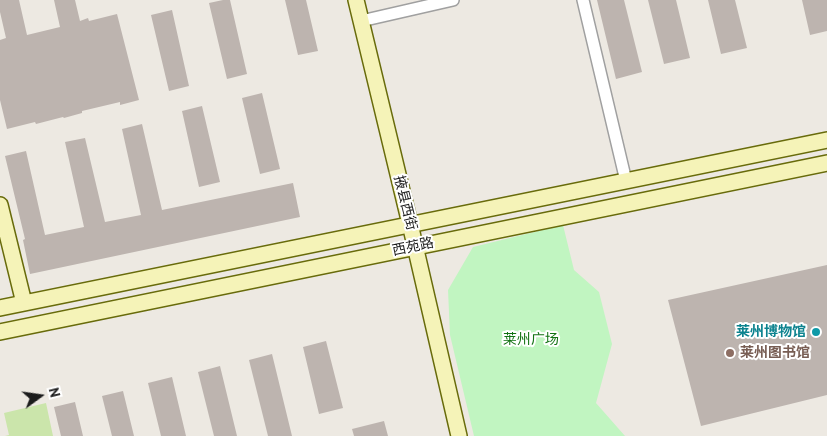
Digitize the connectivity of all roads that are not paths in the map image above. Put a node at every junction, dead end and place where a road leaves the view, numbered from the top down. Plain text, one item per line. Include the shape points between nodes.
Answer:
1 (356, 0) edge
2 (453, 0) edge
3 (583, 0) edge
4 (401, 6) edge
5 (361, 21) junction
6 (827, 140) edge
7 (827, 163) edge
8 (626, 181) junction
9 (0, 206) edge
10 (410, 224) junction
11 (416, 247) junction
12 (24, 303) junction
13 (0, 308) edge
14 (0, 332) edge
15 (459, 436) edge

1 - 5 main road, 掖县西街
2 - 4 street
3 - 8 street
4 - 5 street
5 - 10 main road, 掖县西街
6 - 8 main road, 西苑路
7 - 11 main road, 西苑路
8 - 10 main road, 西苑路
9 - 12 main road
10 - 11 main road, 掖县西街
10 - 12 main road, 西苑路
11 - 14 main road, 西苑路
11 - 15 main road, 掖县西街
12 - 13 main road, 西苑路

